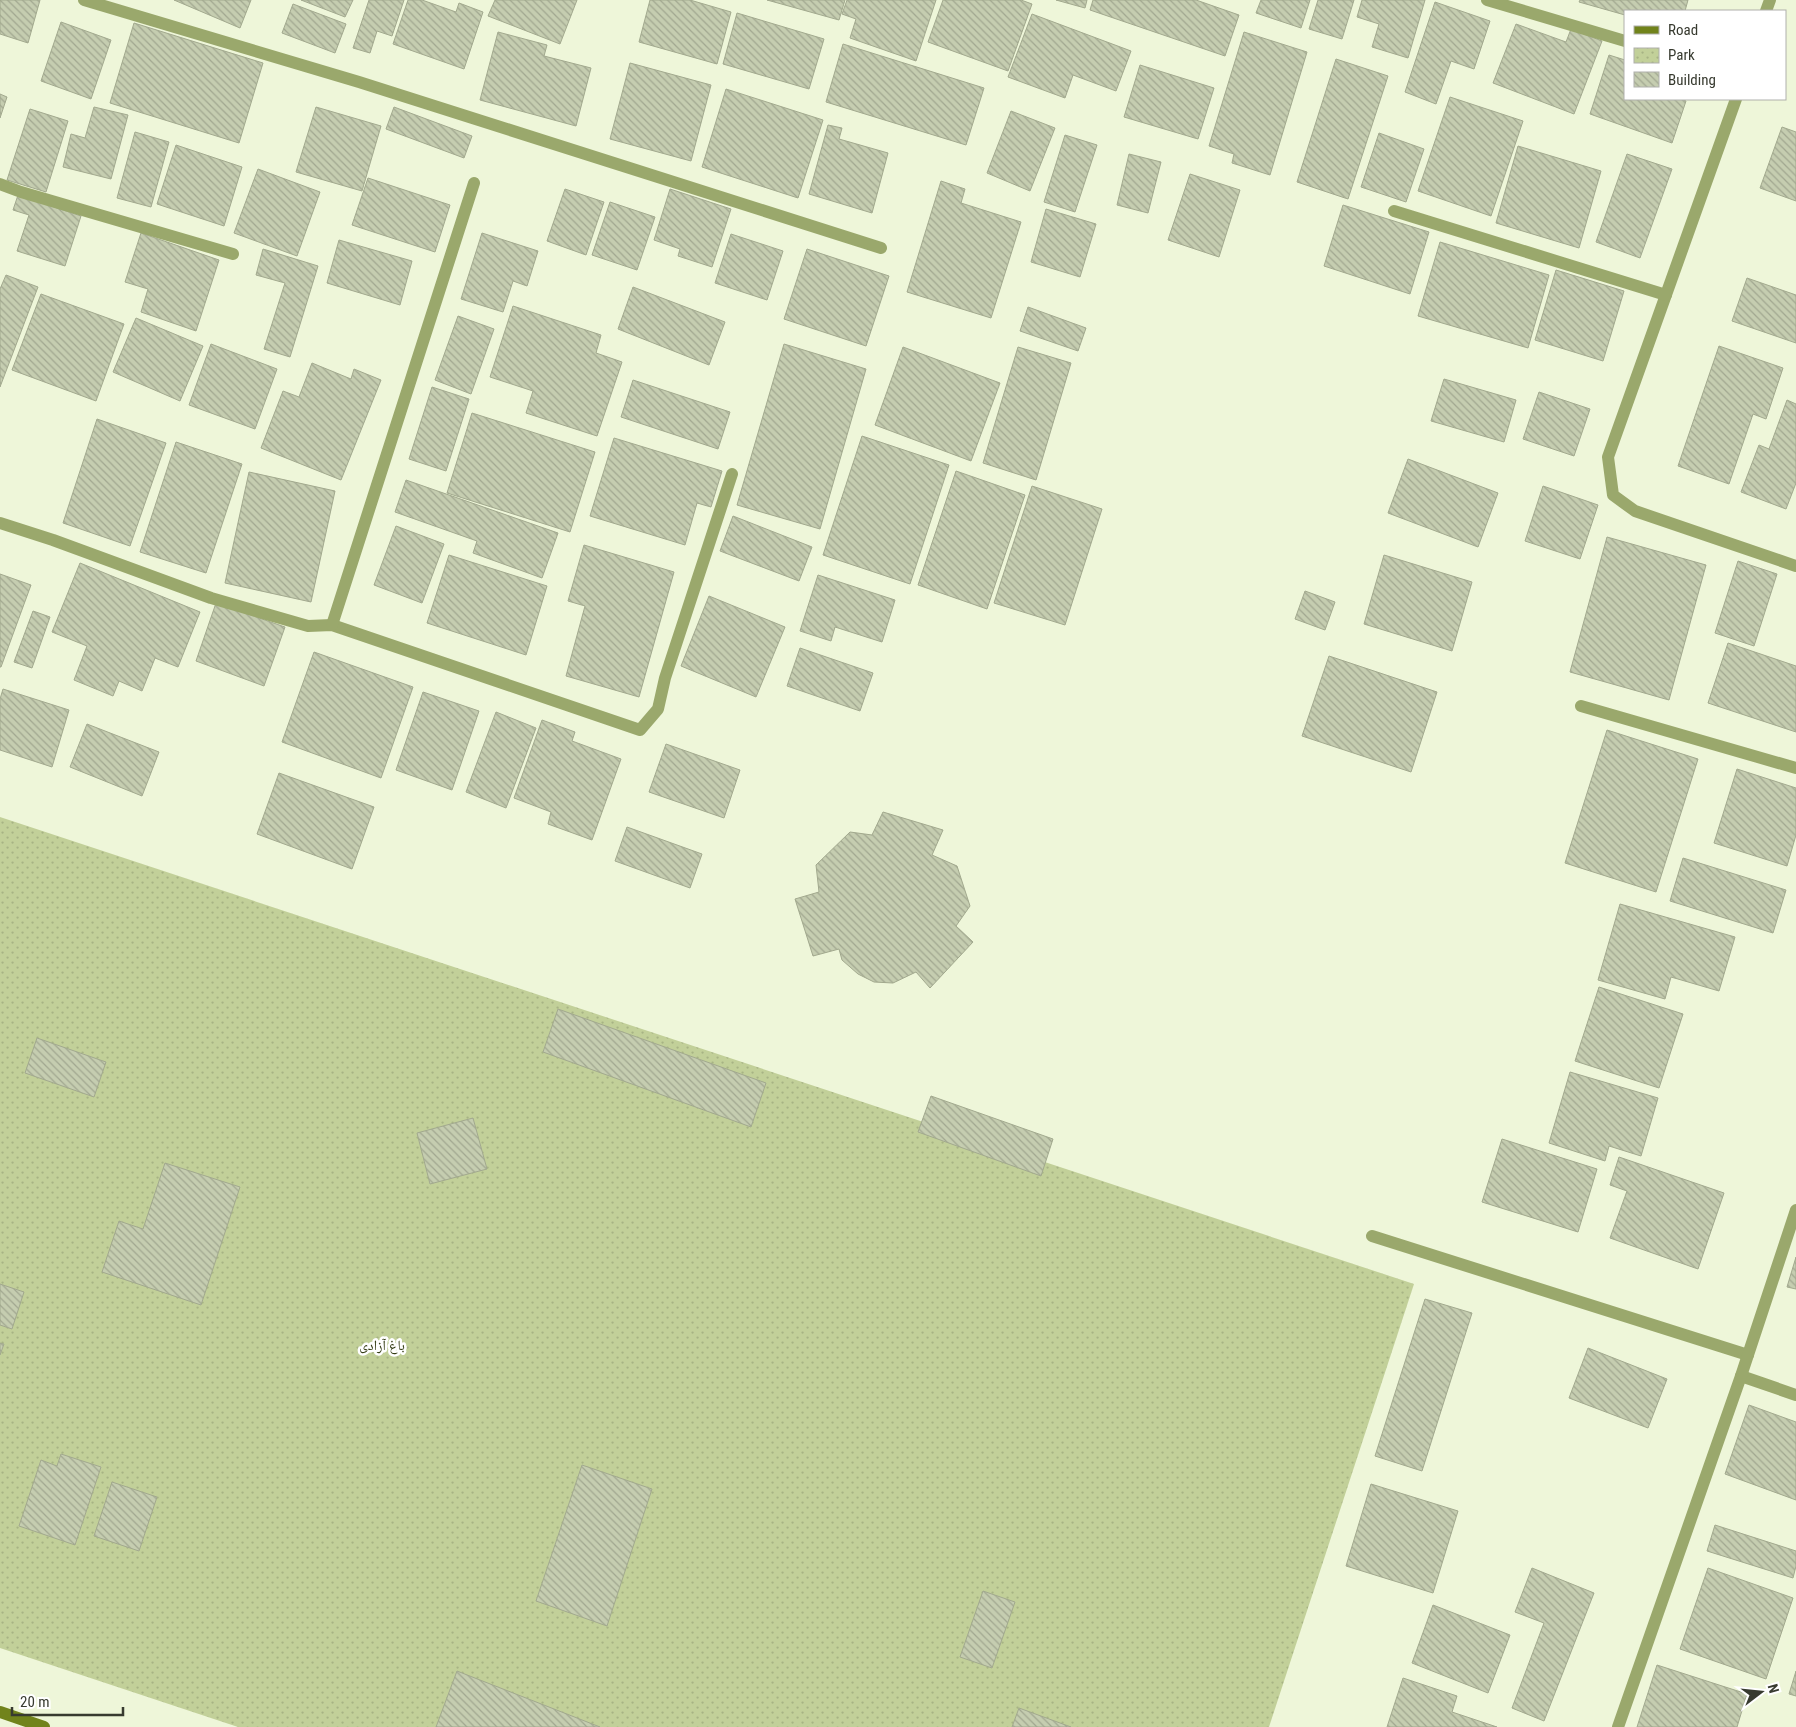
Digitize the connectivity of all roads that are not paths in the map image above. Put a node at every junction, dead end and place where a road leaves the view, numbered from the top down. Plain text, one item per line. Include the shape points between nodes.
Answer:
1 (84, 0) edge
2 (1487, 0) edge
3 (1624, 41) edge
4 (1736, 100) edge
5 (474, 183) dead end
6 (0, 184) edge
7 (1394, 211) dead end
8 (881, 248) dead end
9 (233, 254) dead end
10 (1666, 295) junction
11 (732, 474) dead end
12 (0, 523) edge
13 (1796, 566) edge
14 (332, 625) junction
15 (1581, 706) dead end
16 (1796, 768) edge
17 (1796, 1210) edge
18 (1372, 1236) dead end
19 (1748, 1355) junction
20 (1741, 1376) junction
21 (1796, 1395) edge
22 (0, 1712) edge
23 (44, 1727) edge
24 (1618, 1727) edge

1 - 8 street via 359,82
2 - 3 street
4 - 10 street
5 - 14 street
6 - 9 street
7 - 10 street
10 - 13 street via 1608,458 1613,494 1635,511
11 - 14 street via 665,678 658,709 640,730
12 - 14 street via 212,598 308,626
15 - 16 street
17 - 19 street
18 - 19 street
19 - 20 street
20 - 21 street
20 - 24 street
22 - 23 street

